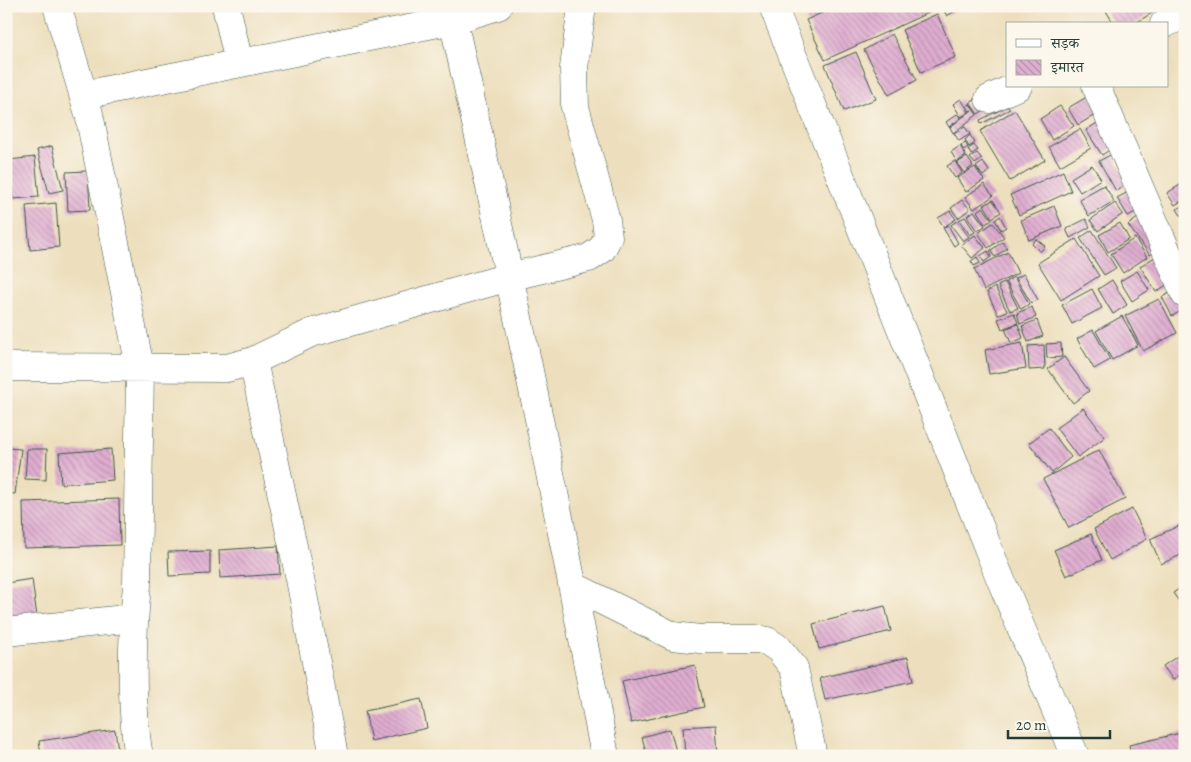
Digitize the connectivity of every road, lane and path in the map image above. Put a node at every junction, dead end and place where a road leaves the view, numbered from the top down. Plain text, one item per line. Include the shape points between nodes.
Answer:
1 (57, 6) edge
2 (226, 6) edge
3 (498, 6) edge
4 (582, 6) edge
5 (773, 6) edge
6 (1185, 14) edge
7 (453, 20) junction
8 (1168, 22) edge
9 (240, 64) junction
10 (1013, 88) edge
11 (1097, 88) edge
12 (83, 95) junction
13 (989, 98) dead end
14 (509, 277) junction
15 (1185, 294) edge
16 (253, 361) junction
17 (6, 366) edge
18 (140, 367) junction
19 (573, 586) junction
20 (134, 618) junction
21 (6, 632) edge
22 (139, 756) edge
23 (334, 756) edge
24 (605, 756) edge
25 (813, 756) edge
26 (1075, 756) edge

1 - 12 street
2 - 9 street
3 - 7 street
4 - 14 street via 574,68 575,107 608,237 602,249 589,258
5 - 26 street via 998,573
6 - 8 street
7 - 9 street
7 - 14 street
9 - 12 street
10 - 13 street
11 - 15 street
12 - 18 street
14 - 16 street via 311,333
14 - 19 street
16 - 18 street via 227,368
16 - 23 street
17 - 18 street
18 - 20 street
19 - 24 street
19 - 25 street via 673,636 757,639 779,649 794,668
20 - 21 street
20 - 22 street

